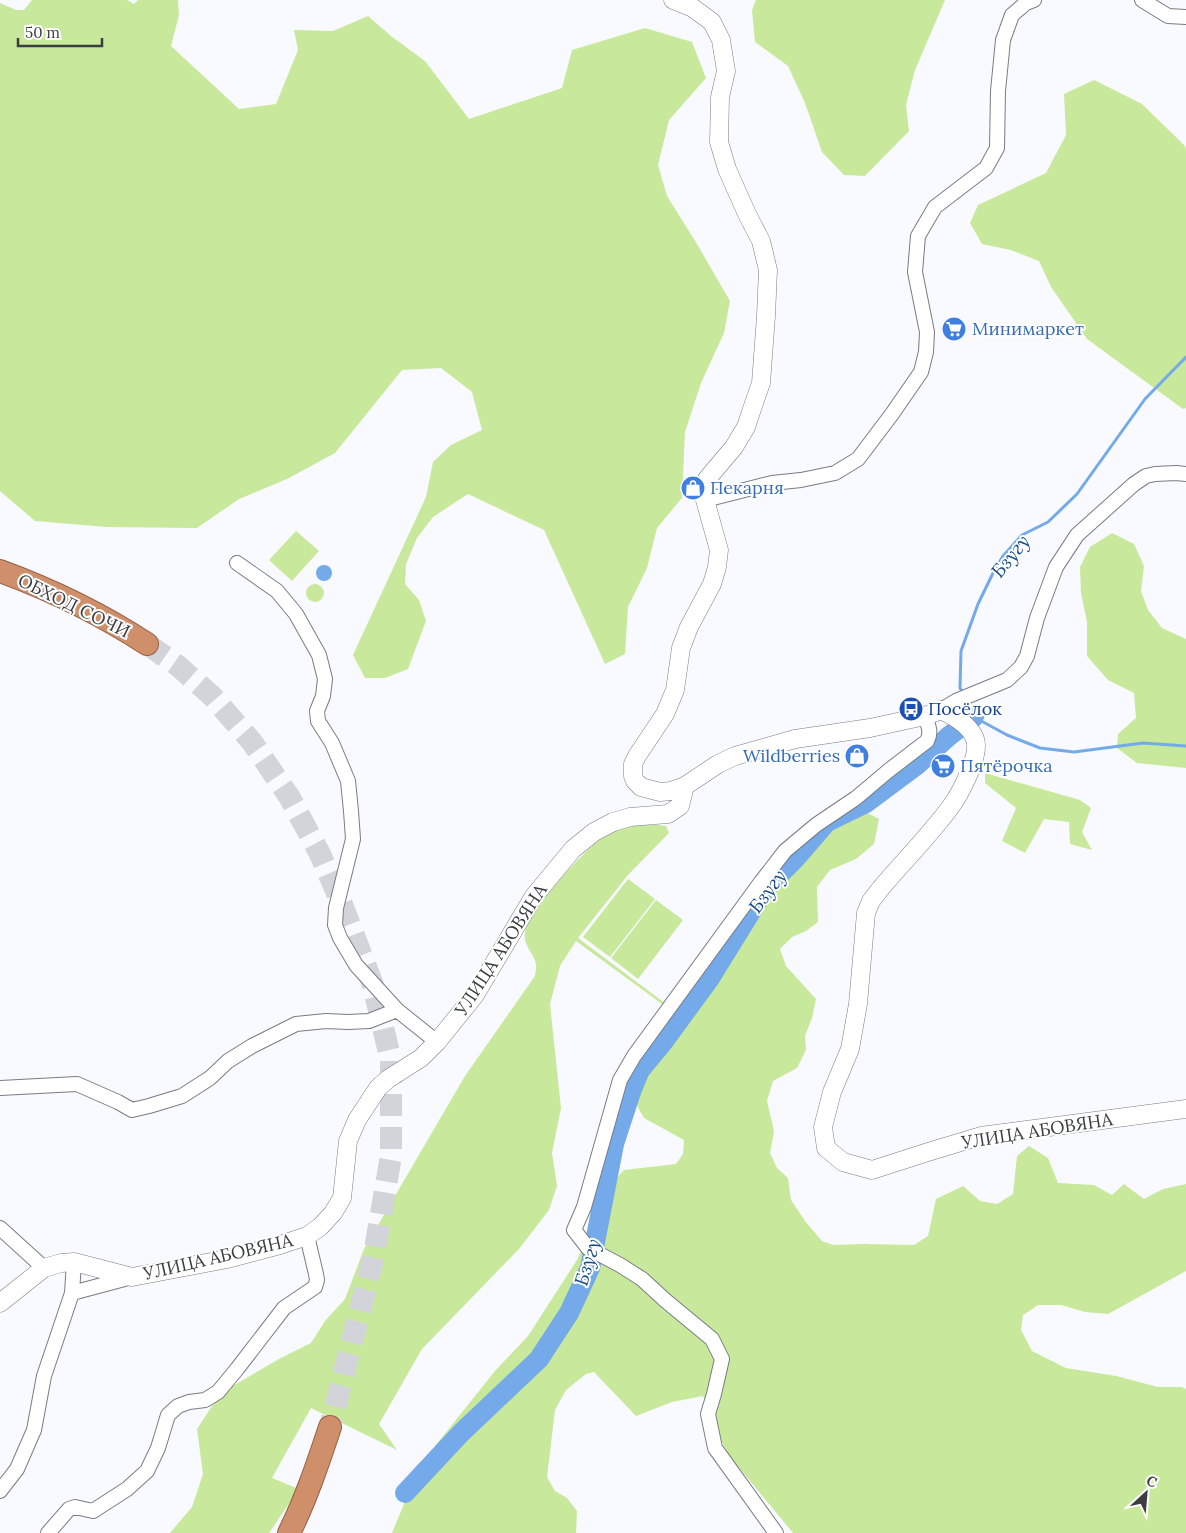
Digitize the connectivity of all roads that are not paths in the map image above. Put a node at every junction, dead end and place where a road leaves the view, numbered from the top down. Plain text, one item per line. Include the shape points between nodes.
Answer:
1 (673, 0) edge
2 (1034, 0) edge
3 (1142, 0) edge
4 (1186, 17) edge
5 (1186, 474) edge
6 (705, 500) junction
7 (237, 563) dead end
8 (0, 571) edge
9 (147, 644) tunnel mouth
10 (941, 709) junction
11 (685, 786) junction
12 (397, 1010) junction
13 (437, 1042) junction
14 (0, 1088) edge
15 (1186, 1109) edge
16 (0, 1228) edge
17 (307, 1236) junction
18 (74, 1262) junction
19 (44, 1268) junction
20 (132, 1277) junction
21 (72, 1293) junction
22 (0, 1303) edge
23 (330, 1427) tunnel mouth
24 (0, 1491) edge
25 (48, 1533) edge
26 (288, 1533) edge
27 (776, 1533) edge

1 - 6 street via 693,8 712,22 721,40 726,71 720,97 719,142 727,169 761,241 768,270 761,383 746,427 708,479 704,489
2 - 6 street via 1012,15 1003,40 997,148 986,168 935,207 918,236 915,272 927,332 921,372 858,459 835,473 772,483
3 - 4 street via 1168,16
5 - 10 street via 1146,476 1077,535 1056,566 1021,667 1007,680
6 - 11 street via 719,550 718,568 689,626 675,690 665,714 633,764 635,781 641,787 660,792
7 - 12 street via 277,591 296,614 319,655 325,679 317,711 318,721 332,742 348,781 351,810 352,839 335,925 356,965
8 - 9 highway, ОБХОД СОЧИ via 88,608
10 - 11 street via 870,728 795,739 735,756
10 - 15 street, УЛИЦА АБОВЯНА via 964,725 975,738 976,755 950,808 881,888 866,913 858,1004 850,1049 832,1092 823,1127 826,1148 843,1162 872,1170 981,1136
10 - 27 street via 927,741 785,852 634,1056 620,1080 584,1207 574,1230 588,1248 642,1279 712,1339 722,1359 708,1414 715,1448
11 - 13 street, УЛИЦА АБОВЯНА via 680,806 674,811 613,822 573,849 534,896 475,995
12 - 13 street
12 - 14 street via 369,1021 296,1024 228,1061 210,1078 182,1096 132,1110 77,1084
13 - 17 street, УЛИЦА АБОВЯНА via 421,1058 388,1079 372,1096 348,1141 342,1198 333,1213
16 - 19 street
17 - 20 street, УЛИЦА АБОВЯНА via 227,1259
17 - 25 street via 317,1280 315,1287 284,1308 218,1392 204,1400 178,1406 168,1415 147,1471 127,1489 93,1511 76,1507 69,1510
18 - 19 street, УЛИЦА АБОВЯНА
18 - 20 street, УЛИЦА АБОВЯНА
18 - 21 street
19 - 22 street, УЛИЦА АБОВЯНА
20 - 21 street
21 - 24 street via 44,1376 34,1430 17,1469
23 - 26 highway via 316,1470

